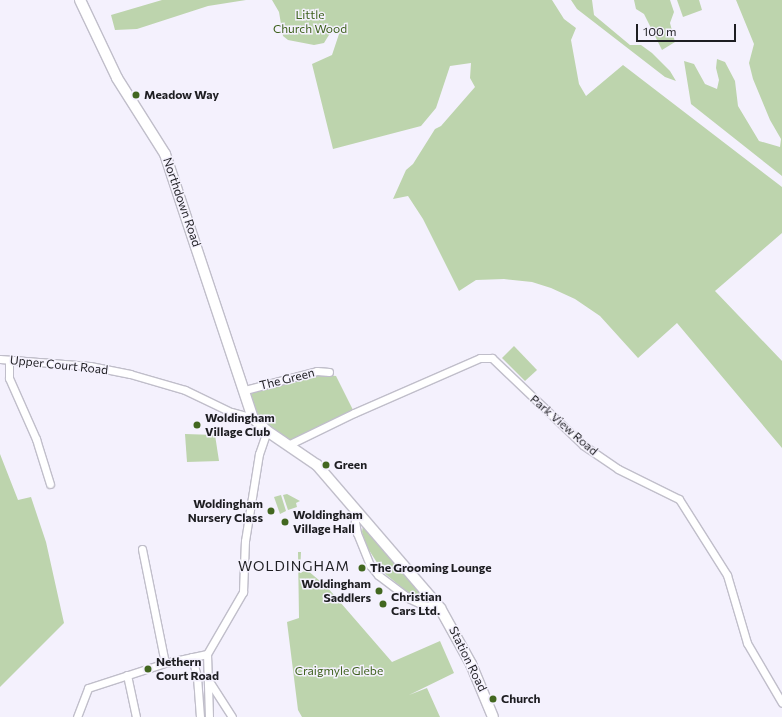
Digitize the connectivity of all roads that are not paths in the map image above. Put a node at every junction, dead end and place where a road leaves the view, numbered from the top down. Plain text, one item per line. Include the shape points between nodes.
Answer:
1 (80, 0) edge
2 (0, 358) edge
3 (9, 360) junction
4 (329, 372) dead end
5 (245, 390) junction
6 (253, 418) junction
7 (267, 431) junction
8 (288, 445) junction
9 (50, 484) dead end
10 (358, 514) junction
11 (142, 549) dead end
12 (440, 608) junction
13 (207, 654) junction
14 (192, 657) junction
15 (165, 663) junction
16 (127, 675) junction
17 (206, 678) junction
18 (782, 703) edge
19 (76, 717) edge
20 (136, 717) edge
21 (200, 717) edge
22 (209, 717) edge
23 (232, 717) edge
24 (493, 717) edge

1 - 5 street, Northdown Road via 117,78 165,154
2 - 3 street, Upper Court Road
3 - 6 street, Upper Court Road via 90,366 130,374 185,390 231,412
3 - 9 street via 8,378 36,440
4 - 5 street, The Green via 317,371
5 - 6 street, Northdown Road
6 - 7 street, Station Road
7 - 8 street, Station Road
7 - 13 street via 259,454 245,541 244,588 240,600
8 - 10 street, Station Road via 317,465
8 - 18 street, Park View Road via 480,358 492,358 583,445 618,469 679,499 727,575 747,643
10 - 12 street, Station Road
10 - 12 street via 355,521 357,533 370,565 378,575 408,598 423,605
11 - 15 street
12 - 24 street, Station Road via 471,664
13 - 14 street
13 - 17 street
14 - 15 street
14 - 21 street via 197,677
15 - 16 street
16 - 19 street via 88,688
16 - 20 street
17 - 22 street
17 - 23 street

